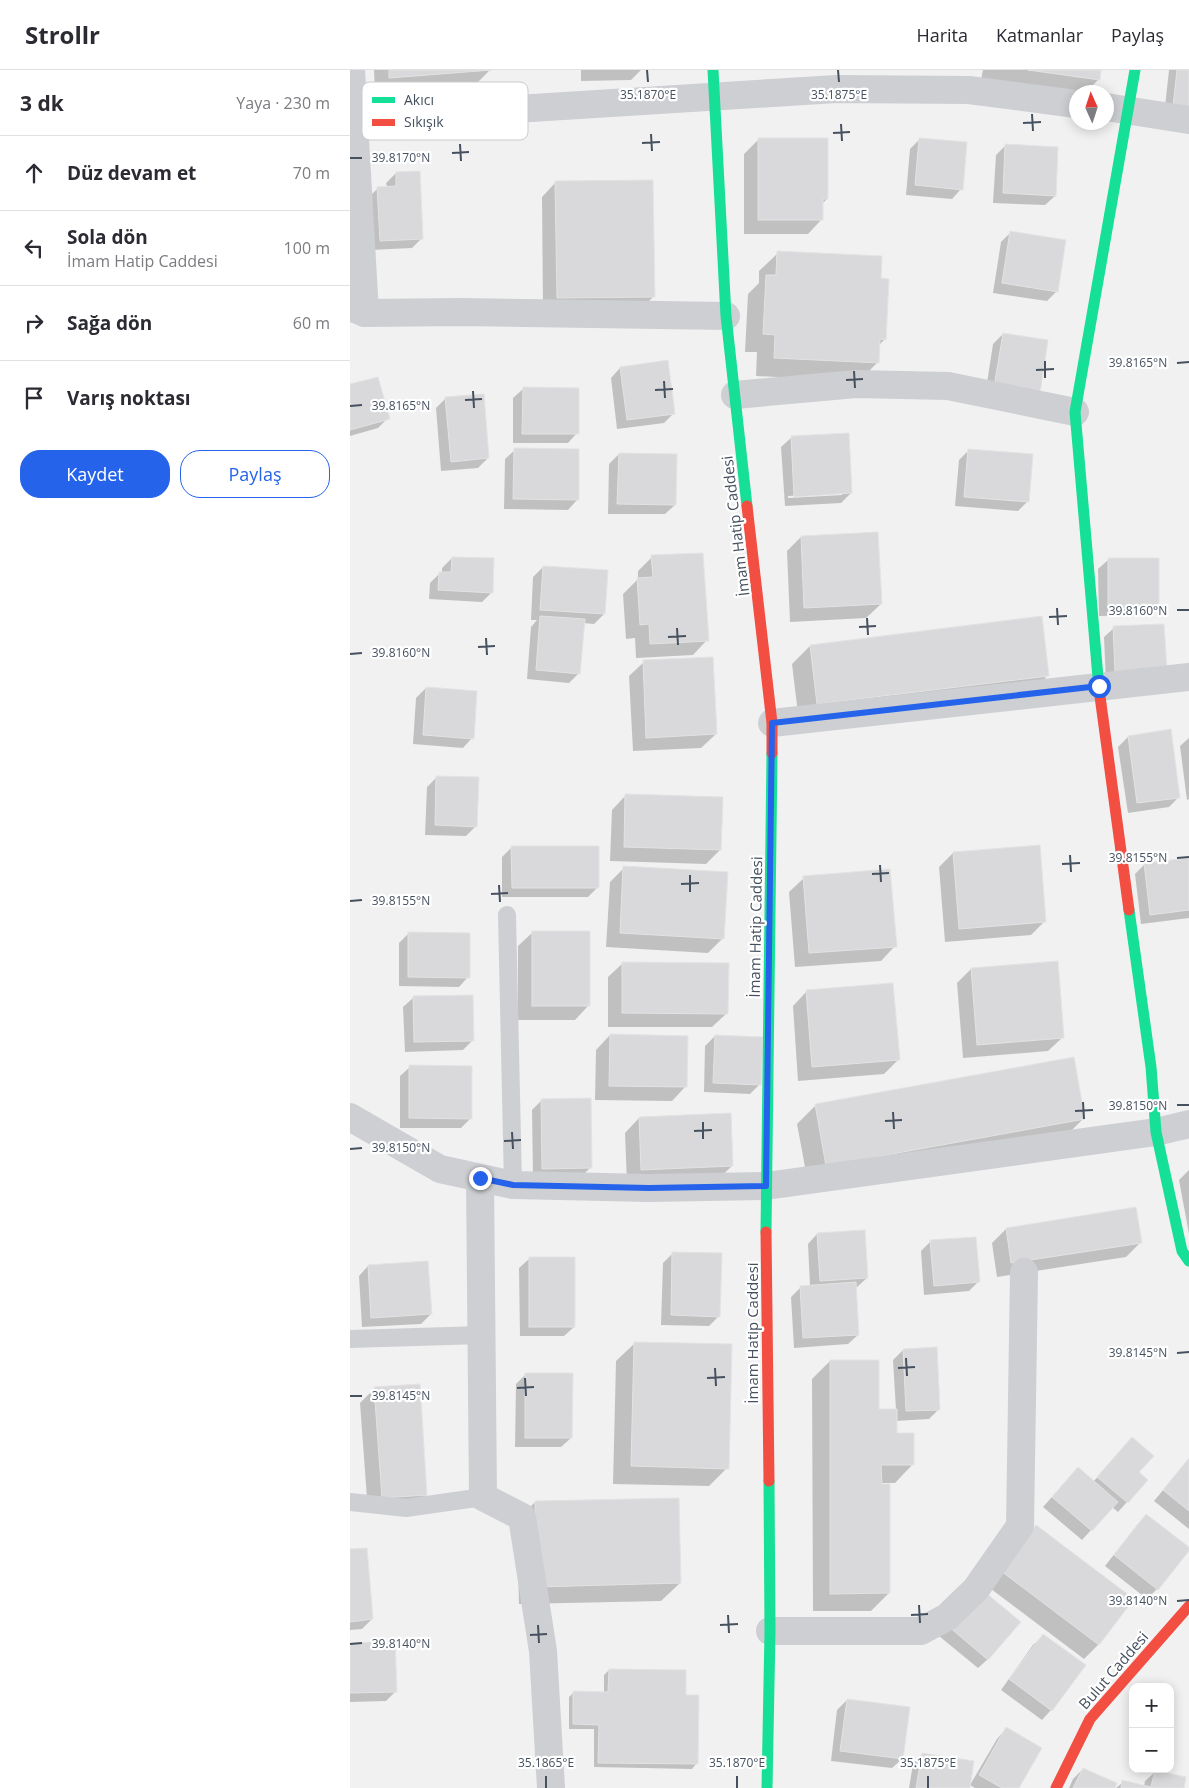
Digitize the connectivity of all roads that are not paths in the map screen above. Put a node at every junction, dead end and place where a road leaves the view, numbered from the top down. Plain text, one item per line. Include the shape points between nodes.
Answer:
1 (351, 70) edge
2 (1135, 70) edge
3 (939, 80) edge
4 (714, 83) edge
5 (528, 102) edge
6 (1069, 103) edge
7 (1117, 109) edge
8 (362, 119) edge
9 (354, 120) junction
10 (1189, 120) edge
11 (358, 310) edge
12 (726, 316) junction
13 (735, 395) junction
14 (1076, 412) junction
15 (1189, 676) edge
16 (1099, 686) junction
17 (772, 723) junction
18 (507, 915) dead end
19 (350, 1117) edge
20 (1189, 1124) edge
21 (1156, 1132) junction
22 (480, 1178) junction
23 (513, 1185) junction
24 (766, 1186) junction
25 (1189, 1261) edge
26 (1024, 1272) dead end
27 (482, 1336) junction
28 (350, 1339) edge
29 (483, 1497) junction
30 (350, 1502) edge
31 (1189, 1606) edge
32 (770, 1631) junction
33 (551, 1788) edge
34 (767, 1788) edge
35 (1056, 1788) edge

1 - 9 street
2 - 7 street
3 - 4 street via 836,89
3 - 6 street via 968,90
4 - 5 street
4 - 12 street, İmam Hatip Caddesi
7 - 10 street
7 - 14 street
8 - 9 street
9 - 11 street
11 - 12 street
12 - 13 street, İmam Hatip Caddesi
13 - 14 street via 856,384 948,386
13 - 17 street, İmam Hatip Caddesi
14 - 16 street
15 - 16 street
16 - 17 street
16 - 21 street via 1152,1067
17 - 24 street, İmam Hatip Caddesi
18 - 23 lane
19 - 22 street via 440,1169
20 - 21 street
21 - 24 street
21 - 25 street via 1182,1251
22 - 23 street
22 - 27 street
23 - 24 street
24 - 32 street, İmam Hatip Caddesi
26 - 32 street via 1020,1526 976,1589 947,1617 921,1631
27 - 28 lane
27 - 29 street
29 - 30 lane via 406,1508
29 - 33 street via 522,1517 544,1651
31 - 35 street, Bulut Caddesi via 1090,1719
32 - 34 street, İmam Hatip Caddesi

